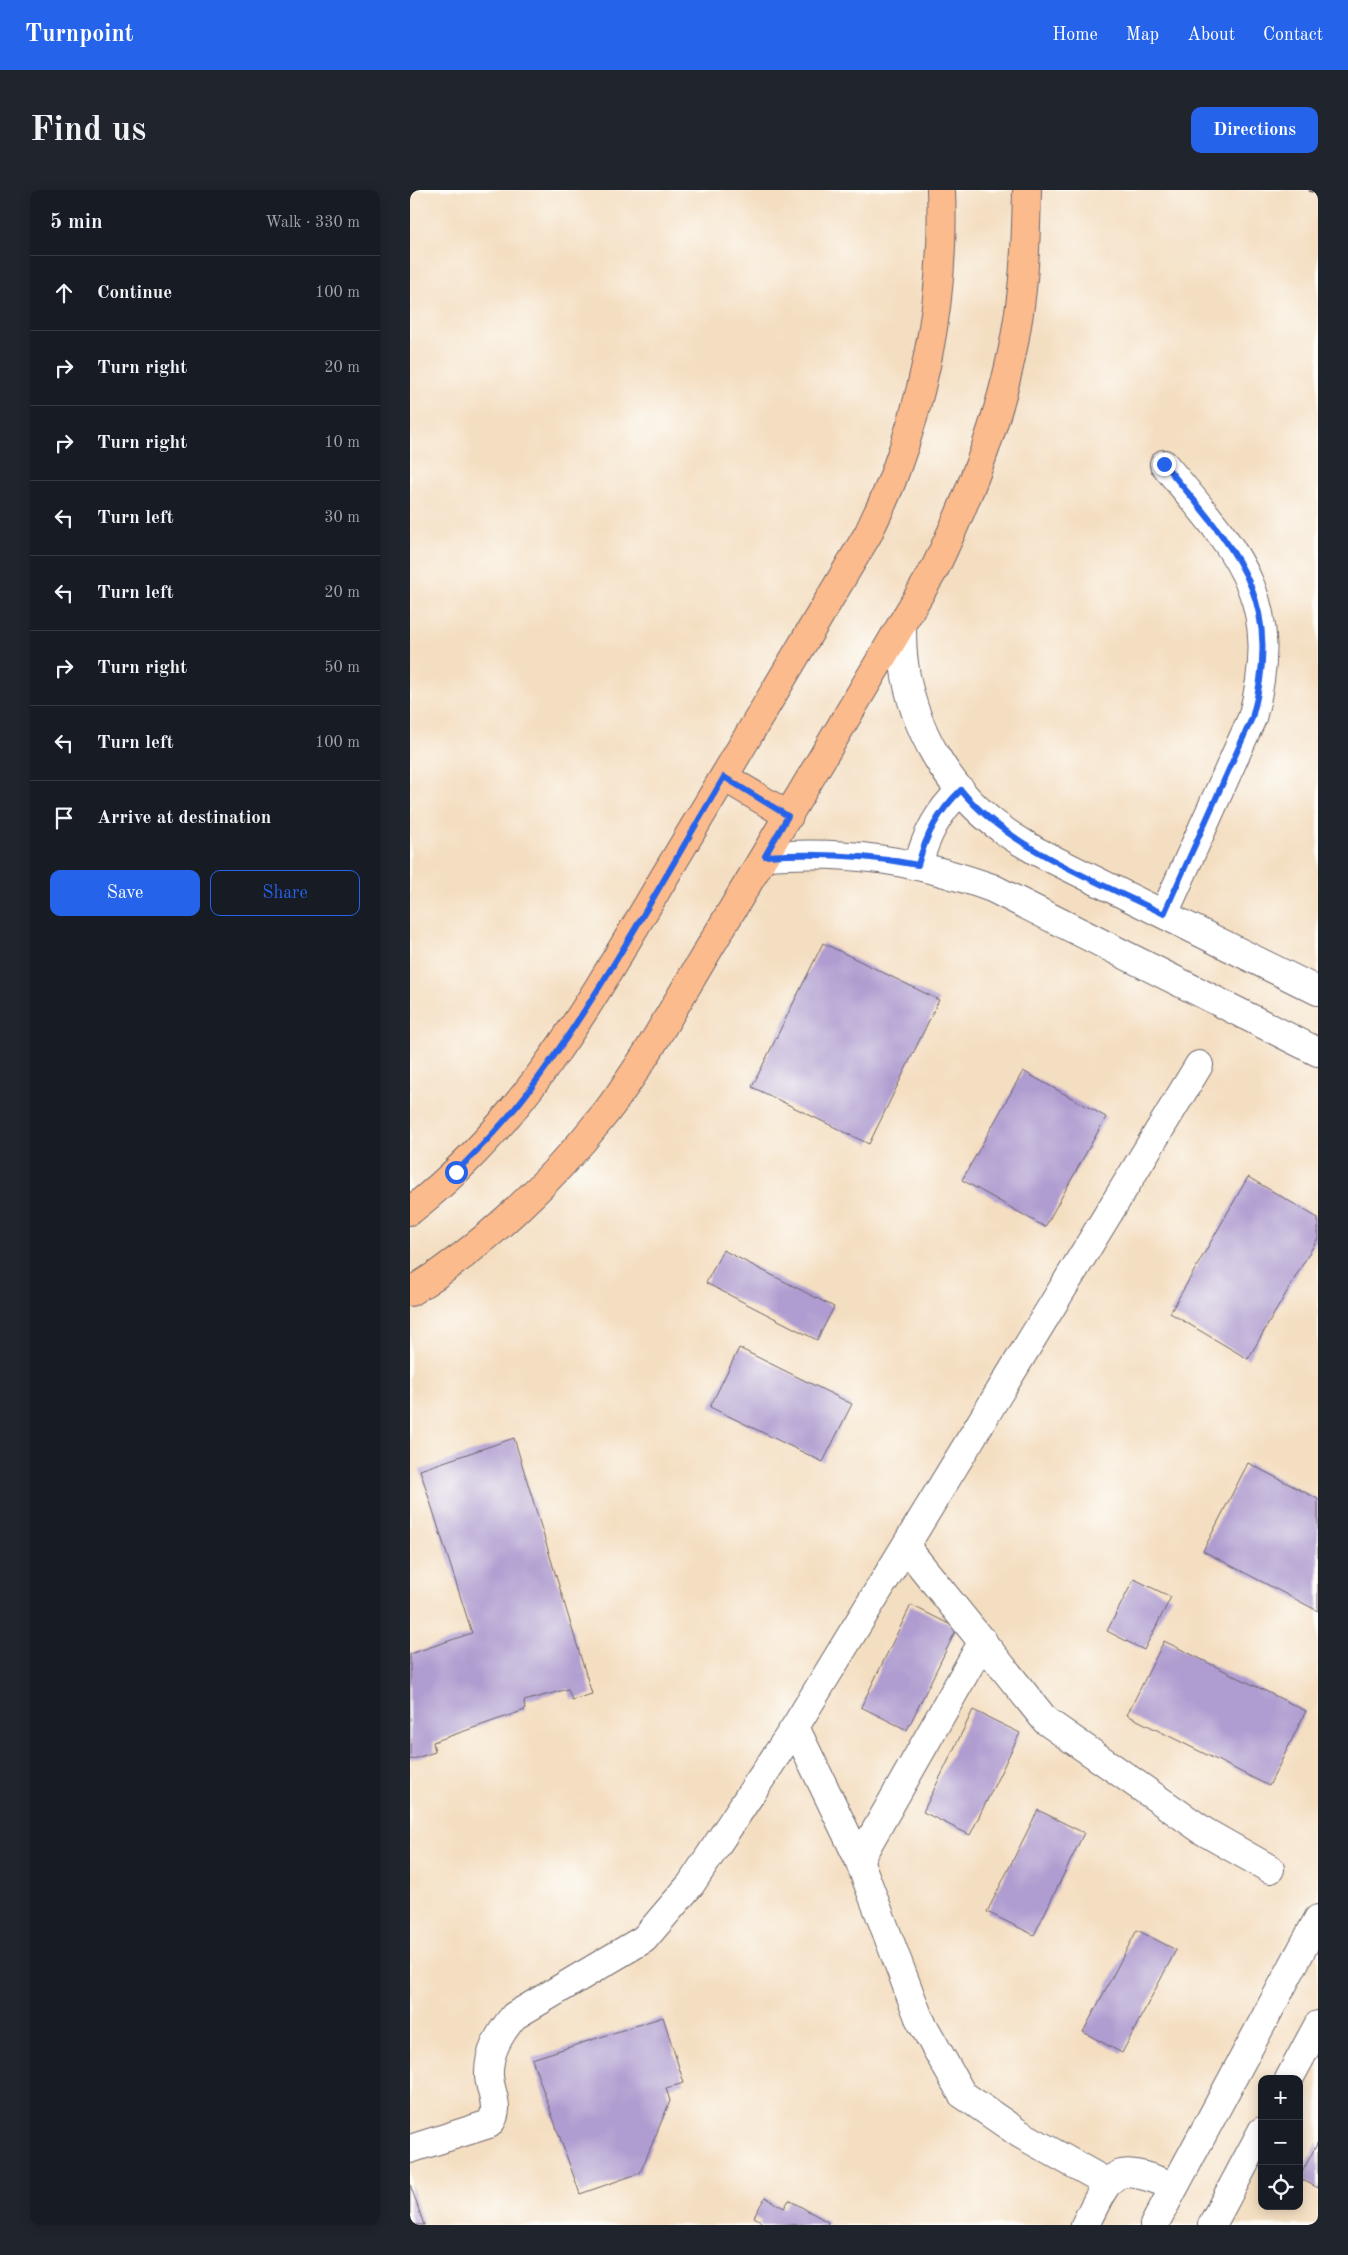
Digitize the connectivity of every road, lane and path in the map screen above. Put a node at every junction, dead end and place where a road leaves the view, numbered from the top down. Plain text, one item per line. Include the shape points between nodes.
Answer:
1 (941, 190) edge
2 (1027, 190) edge
3 (1309, 190) edge
4 (1318, 194) edge
5 (1164, 464) dead end
6 (902, 625) junction
7 (724, 777) junction
8 (961, 790) junction
9 (788, 816) junction
10 (765, 856) junction
11 (918, 865) junction
12 (1164, 914) junction
13 (1318, 991) edge
14 (1318, 1052) edge
15 (1199, 1065) dead end
16 (410, 1211) edge
17 (410, 1292) edge
18 (906, 1547) junction
19 (983, 1641) junction
20 (795, 1727) junction
21 (859, 1860) junction
22 (1270, 1869) dead end
23 (1318, 1919) edge
24 (1318, 2025) edge
25 (1291, 2075) edge
26 (1258, 2139) edge
27 (410, 2150) edge
28 (1108, 2183) junction
29 (1174, 2186) junction
30 (1085, 2225) edge
31 (1154, 2225) edge
32 (1212, 2225) edge

1 - 7 main road via 943,226 939,290 929,353 914,415 894,476 868,534
2 - 6 main road via 1026,254 1006,384 964,509
3 - 4 path
5 - 12 street via 1226,539 1242,565 1262,625 1264,656 1252,718
6 - 8 street via 904,664 912,703 927,740 947,774
6 - 9 main road
7 - 9 main road
7 - 16 main road via 588,1006 534,1085 456,1172
8 - 11 street via 933,824
8 - 12 street via 1002,830 1036,851
9 - 10 main road
10 - 11 street via 807,853 850,855
10 - 17 main road via 650,1048 603,1116 548,1179 487,1236
11 - 14 street via 992,888
12 - 13 street
15 - 18 street
18 - 19 street
18 - 20 street
19 - 21 street
19 - 22 street via 1046,1721 1205,1832
20 - 21 street
20 - 27 street via 691,1884 644,1939 514,2016 500,2032 492,2052 489,2077 494,2096 493,2120 459,2135
21 - 28 street via 919,2018 962,2094 1020,2134
23 - 29 street
24 - 25 street
26 - 32 street
28 - 29 street via 1130,2172
28 - 30 street
29 - 31 street

